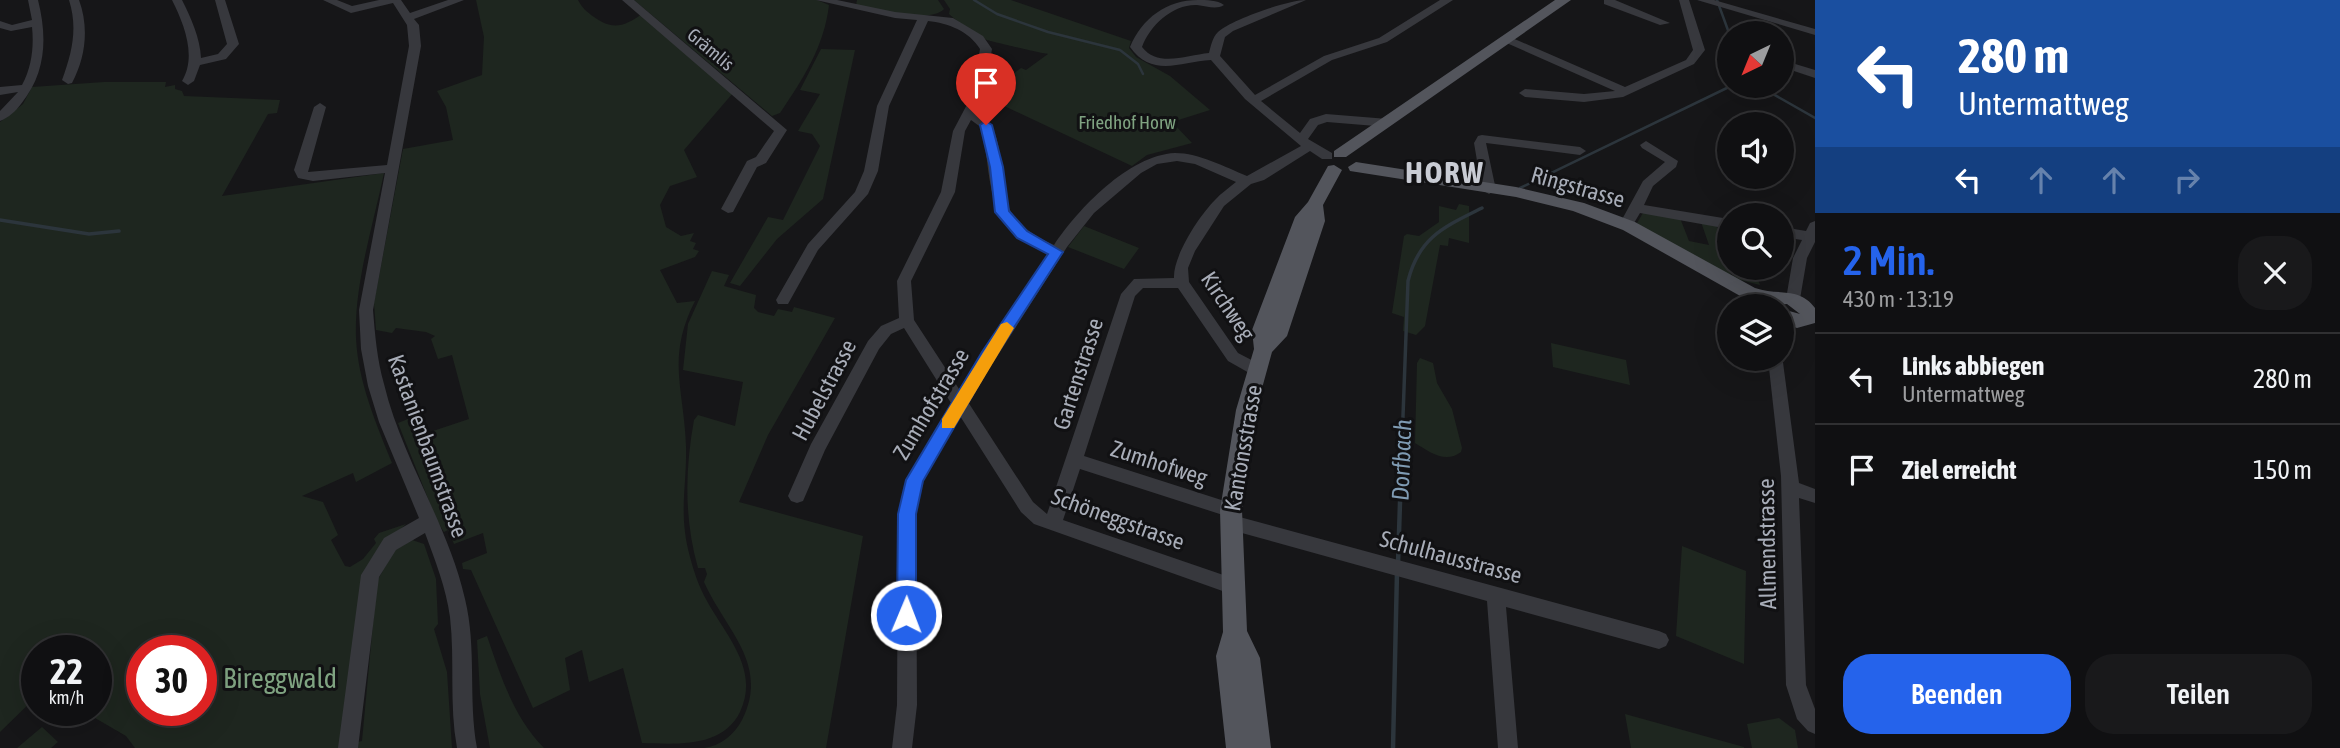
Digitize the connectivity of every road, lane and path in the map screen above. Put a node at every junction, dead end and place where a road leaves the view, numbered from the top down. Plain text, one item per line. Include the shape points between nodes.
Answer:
1 (33, 0) edge
2 (74, 0) edge
3 (177, 0) edge
4 (220, 0) edge
5 (328, 0) edge
6 (394, 0) edge
7 (459, 0) edge
8 (628, 0) edge
9 (1301, 0) edge
10 (1448, 0) edge
11 (1564, 0) edge
12 (1610, 0) edge
13 (1684, 0) edge
14 (827, 2) edge
15 (1714, 4) edge
16 (1219, 5) dead end
17 (409, 17) junction
18 (925, 18) junction
19 (39, 22) junction
20 (1664, 23) dead end
21 (0, 24) edge
22 (1815, 32) edge
23 (1506, 39) junction
24 (1214, 56) junction
25 (194, 63) junction
26 (1794, 66) edge
27 (1815, 74) edge
28 (68, 80) dead end
29 (188, 81) dead end
30 (26, 88) junction
31 (0, 91) edge
32 (1625, 91) junction
33 (1525, 93) dead end
34 (1256, 99) junction
35 (320, 107) dead end
36 (970, 114) junction
37 (0, 117) edge
38 (1388, 123) junction
39 (1305, 144) junction
40 (1646, 145) dead end
41 (1580, 151) dead end
42 (1334, 160) junction
43 (1356, 167) joint
44 (392, 168) junction
45 (1246, 181) junction
46 (1489, 190) junction
47 (1638, 208) junction
48 (728, 209) dead end
49 (1717, 222) edge
50 (1626, 225) junction
51 (1794, 232) edge
52 (1813, 233) edge
53 (1056, 252) junction
54 (1182, 283) junction
55 (1744, 294) edge
56 (1794, 294) edge
57 (783, 300) dead end
58 (1794, 300) edge
59 (1812, 317) edge
60 (1794, 318) edge
61 (907, 321) junction
62 (1257, 370) junction
63 (1777, 371) edge
64 (960, 405) junction
65 (1074, 460) junction
66 (1790, 487) junction
67 (797, 496) dead end
68 (1815, 496) edge
69 (1231, 516) junction
70 (428, 522) junction
71 (1053, 524) junction
72 (1231, 586) junction
73 (1496, 594) junction
74 (1235, 632) junction
75 (1659, 640) dead end
76 (1815, 724) edge
77 (348, 748) edge
78 (467, 748) edge
79 (902, 748) edge
80 (1239, 748) edge
81 (1258, 748) edge
82 (1508, 748) edge

1 - 19 street
2 - 28 street via 80,22 79,45
3 - 25 street via 188,24
4 - 25 street via 233,44 222,57
5 - 6 street via 351,10
6 - 17 street, Kastanienbaumstrasse
7 - 17 street
8 - 48 street, Grämlis via 781,130 761,160 752,164
9 - 24 street via 1224,32
10 - 34 street via 1383,40 1328,58
11 - 23 main road, Kantonsstrasse
12 - 20 street
13 - 32 street via 1698,42 1697,57
14 - 18 street
15 - 22 street
16 - 24 street via 1192,2 1173,8 1147,28 1136,47 1145,58 1162,62
17 - 44 street, Kastanienbaumstrasse via 415,46
18 - 36 street, Schöneggstrasse via 958,24 983,43 986,53 981,82
18 - 57 street via 883,106 862,194 813,247
19 - 21 street via 11,28
19 - 30 street via 38,58
23 - 32 street
23 - 38 main road, Kantonsstrasse
24 - 34 street via 1232,80
25 - 29 street
26 - 27 street
30 - 31 street
30 - 37 street
32 - 33 street via 1584,97
34 - 39 street
35 - 44 street via 303,175
36 - 53 street via 988,128 1002,212 1022,234
36 - 61 street, Schöneggstrasse via 959,131 948,192 904,281
38 - 39 street, Kirchweg via 1326,118 1314,122
38 - 42 main road, Kantonsstrasse
39 - 42 street
39 - 45 street, Kirchweg via 1259,177
40 - 47 street via 1672,161 1645,183
41 - 46 street via 1482,139
42 - 43 main road via 1348,172
42 - 62 main road, Kantonsstrasse via 1315,205 1317,221 1278,336 1263,349
43 - 46 main road, Ringstrasse
44 - 70 street, Kastanienbaumstrasse via 366,310 366,341 377,394
45 - 53 street, Zumhofstrasse via 1188,158 1154,160 1098,201
45 - 54 street, Kirchweg via 1212,211 1188,250 1181,268
46 - 50 main road, Ringstrasse via 1557,202
47 - 49 street
47 - 50 street
50 - 55 main road, Ringstrasse
51 - 52 street
52 - 56 street via 1799,263
53 - 64 street, Zumhofstrasse
54 - 62 street, Kirchweg via 1233,357
54 - 65 street, Gartenstrasse via 1150,281 1132,288
58 - 59 main road
59 - 60 main road
61 - 64 street, Schöneggstrasse
61 - 67 street, Hubelstrasse via 886,330 873,345
62 - 69 main road, Kantonsstrasse via 1235,468
63 - 66 street, Allmendstrasse
64 - 71 street, Schöneggstrasse via 1027,508
64 - 79 street, Zumhofstrasse via 915,480 907,514 907,705
65 - 69 street, Zumhofweg
65 - 71 street, Gartenstrasse
66 - 68 street
66 - 76 street, Allmendstrasse via 1796,685 1804,712
69 - 72 main road, Kantonsstrasse
69 - 73 street, Schulhausstrasse
70 - 77 street via 390,544 370,575
70 - 78 street, Kastanienbaumstrasse via 456,600
71 - 72 street, Schöneggstrasse
72 - 74 main road, Kantonsstrasse
73 - 75 street, Schulhausstrasse
73 - 82 street
74 - 80 main road, Kantonsstrasse via 1228,656
74 - 81 main road, Kantonsstrasse via 1248,657

